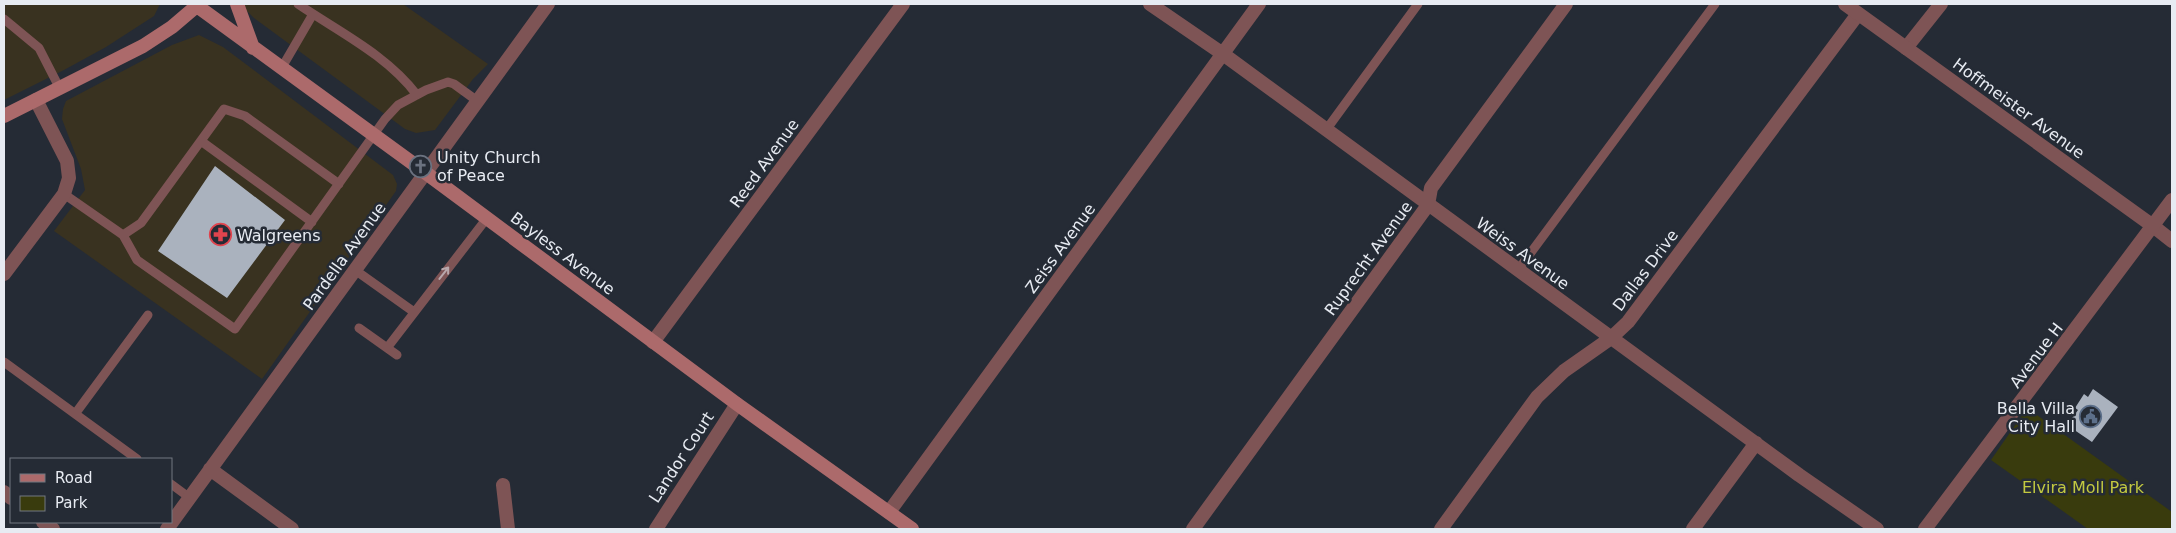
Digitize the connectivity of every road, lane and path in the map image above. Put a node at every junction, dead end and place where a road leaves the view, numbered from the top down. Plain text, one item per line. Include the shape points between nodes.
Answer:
1 (237, 4) edge
2 (298, 4) edge
3 (548, 4) edge
4 (903, 4) edge
5 (1150, 4) edge
6 (1259, 4) edge
7 (1418, 4) edge
8 (1566, 4) edge
9 (1715, 4) edge
10 (1845, 4) edge
11 (1940, 4) edge
12 (197, 5) edge
13 (313, 14) junction
14 (1858, 14) junction
15 (4, 19) edge
16 (253, 48) junction
17 (1906, 48) junction
18 (1223, 54) junction
19 (281, 69) junction
20 (60, 89) junction
21 (417, 95) junction
22 (36, 100) junction
23 (476, 100) junction
24 (4, 116) edge
25 (1326, 130) junction
26 (373, 135) junction
27 (201, 141) junction
28 (426, 173) junction
29 (339, 184) junction
30 (64, 194) junction
31 (2172, 200) edge
32 (1428, 205) junction
33 (487, 218) junction
34 (312, 222) junction
35 (2153, 226) junction
36 (123, 235) junction
37 (2172, 241) edge
38 (356, 270) junction
39 (1518, 270) junction
40 (4, 274) edge
41 (414, 312) junction
42 (148, 315) dead end
43 (359, 328) dead end
44 (1611, 338) junction
45 (653, 342) junction
46 (387, 348) junction
47 (397, 355) dead end
48 (4, 362) edge
49 (737, 404) junction
50 (75, 414) junction
51 (1756, 443) junction
52 (136, 458) edge
53 (210, 469) junction
54 (172, 485) edge
55 (503, 485) dead end
56 (190, 498) junction
57 (889, 512) junction
58 (172, 522) edge
59 (292, 529) edge
60 (508, 529) edge
61 (656, 529) edge
62 (912, 529) edge
63 (1192, 529) edge
64 (1441, 529) edge
65 (1693, 529) edge
66 (1877, 529) edge
67 (1925, 529) edge

1 - 16 main road
2 - 13 lane
3 - 23 street, Pardella Avenue
4 - 45 street, Reed Avenue
5 - 18 street, Weiss Avenue
6 - 18 street, Zeiss Avenue
7 - 25 lane
8 - 32 street, Ruprecht Avenue via 1431,188
9 - 39 lane
10 - 14 street, Hoffmeister Avenue
11 - 17 street
12 - 16 main road, Bayless Avenue
12 - 20 main road via 143,46
13 - 19 lane
13 - 21 lane via 387,63
14 - 17 street, Hoffmeister Avenue
14 - 44 street, Dallas Drive via 1628,322
15 - 20 lane via 40,48
16 - 19 main road, Bayless Avenue
17 - 35 street, Hoffmeister Avenue
18 - 25 street, Weiss Avenue
18 - 57 street, Zeiss Avenue
19 - 26 main road, Bayless Avenue
20 - 22 main road
21 - 23 lane via 448,82
21 - 26 lane via 398,106
22 - 24 main road
22 - 30 street via 67,162 69,178
23 - 28 street, Pardella Avenue
25 - 32 street, Weiss Avenue
26 - 28 main road, Bayless Avenue
26 - 29 lane
27 - 29 lane via 224,109 245,116
27 - 34 lane
27 - 36 lane via 141,223
28 - 33 main road, Bayless Avenue
28 - 38 street, Pardella Avenue
29 - 34 lane
30 - 36 lane
30 - 40 street
31 - 35 street, Avenue H
32 - 39 street, Weiss Avenue
32 - 63 street, Ruprecht Avenue
41 -> 33 lane
33 - 45 main road, Bayless Avenue
34 - 36 lane via 235,329 137,260
35 - 37 street, Hoffmeister Avenue
35 - 67 street, Avenue H
38 - 41 lane
38 - 53 street, Pardella Avenue
39 - 44 street, Weiss Avenue
41 - 46 lane
42 - 50 lane
43 - 46 lane
44 - 51 street, Weiss Avenue
44 - 64 street, Dallas Drive via 1564,371 1537,397
45 - 49 main road, Bayless Avenue
46 - 47 lane
48 - 50 lane
49 - 57 main road, Bayless Avenue
49 - 61 street, Landor Court
50 - 52 lane
51 - 65 street
51 - 66 street, Weiss Avenue
53 - 56 street, Pardella Avenue
53 - 59 street
54 - 56 lane
55 - 60 street
56 - 58 street, Pardella Avenue
57 - 62 main road, Bayless Avenue

